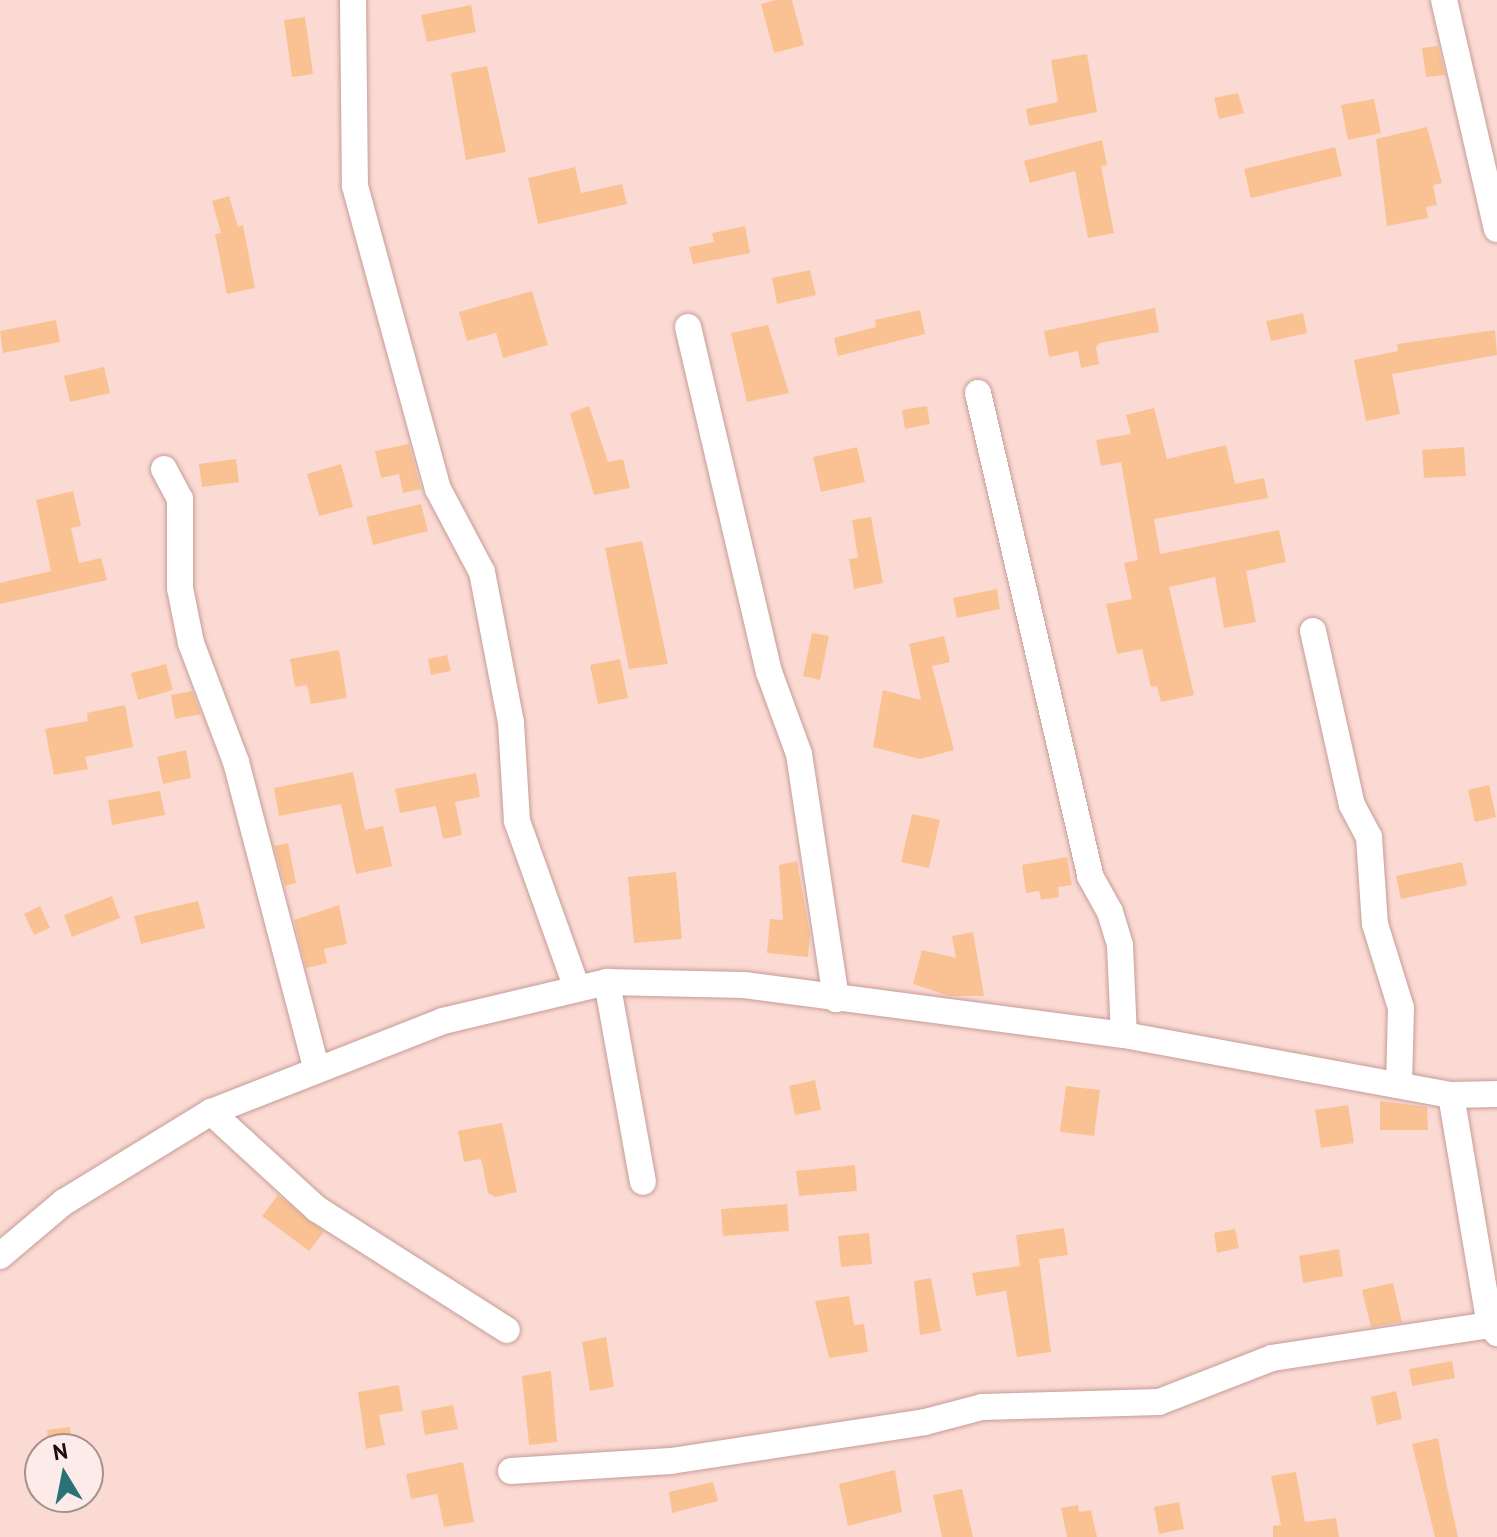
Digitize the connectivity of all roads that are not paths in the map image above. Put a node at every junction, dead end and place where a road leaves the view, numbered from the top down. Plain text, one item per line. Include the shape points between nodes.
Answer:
1 (353, 0) edge
2 (1444, 0) edge
3 (1497, 229) edge
4 (688, 327) dead end
5 (978, 393) dead end
6 (164, 469) dead end
7 (1313, 631) dead end
8 (607, 982) junction
9 (576, 986) junction
10 (836, 999) junction
11 (1124, 1035) junction
12 (316, 1068) junction
13 (1399, 1084) junction
14 (1497, 1094) edge
15 (1451, 1095) junction
16 (211, 1112) junction
17 (643, 1182) dead end
18 (0, 1256) edge
19 (1494, 1329) edge
20 (507, 1330) dead end
21 (511, 1471) dead end

1 - 9 street via 355,186 438,489 482,572 511,723 517,821
2 - 3 street
4 - 10 street via 769,672 799,754
5 - 11 street via 1090,876 1120,945
6 - 12 street via 180,499 180,588 191,643 236,762
7 - 13 street via 1352,805 1369,837 1375,924 1401,1008
8 - 9 street
8 - 10 street via 744,985
8 - 17 street
9 - 12 street via 506,1009 443,1021
10 - 11 street
11 - 13 street
12 - 16 street
13 - 15 street
14 - 15 street
15 - 19 street
16 - 18 street via 64,1202
16 - 20 street via 317,1209
19 - 21 street via 1272,1358 1159,1402 982,1407 925,1422 671,1461

